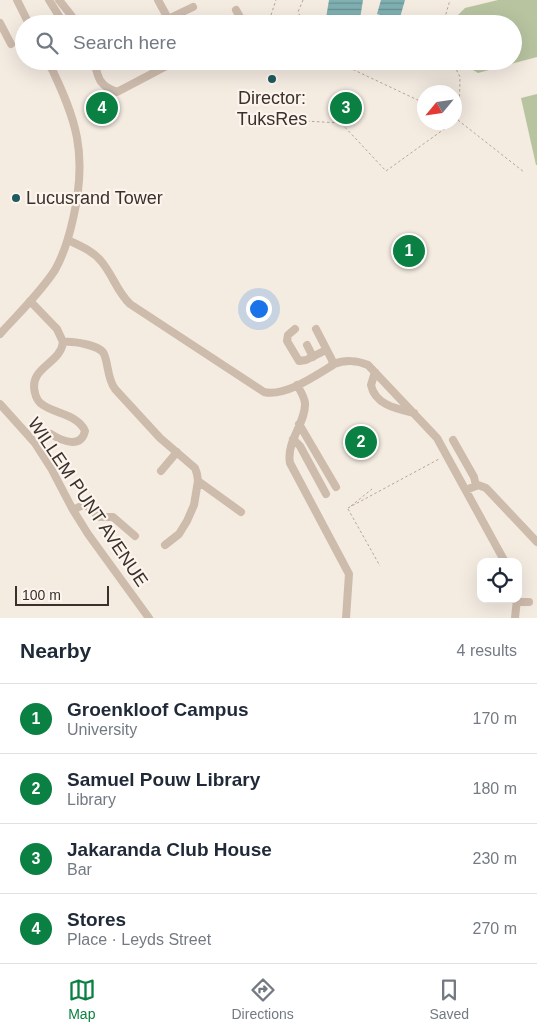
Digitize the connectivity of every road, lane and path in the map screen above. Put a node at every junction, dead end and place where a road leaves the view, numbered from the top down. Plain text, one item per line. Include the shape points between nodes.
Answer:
1 (17, 0) edge
2 (49, 0) edge
3 (61, 0) edge
4 (158, 0) edge
5 (276, 0) edge
6 (303, 0) edge
7 (450, 0) edge
8 (193, 7) dead end
9 (236, 10) dead end
10 (24, 15) edge
11 (58, 15) edge
12 (72, 15) edge
13 (166, 15) edge
14 (179, 15) edge
15 (239, 15) edge
16 (271, 15) dead end
17 (300, 15) edge
18 (446, 15) edge
19 (0, 23) edge
20 (10, 44) dead end
21 (52, 70) edge
22 (97, 70) edge
23 (99, 70) edge
24 (151, 70) edge
25 (159, 70) edge
26 (354, 70) edge
27 (456, 70) edge
28 (460, 85) edge
29 (417, 100) edge
30 (267, 119) dead end
31 (462, 121) edge
32 (443, 130) edge
33 (524, 172) dead end
34 (68, 240) junction
35 (30, 301) junction
36 (296, 329) dead end
37 (316, 329) dead end
38 (0, 334) edge
39 (63, 342) junction
40 (307, 346) dead end
41 (326, 350) junction
42 (313, 357) junction
43 (334, 364) junction
44 (375, 372) junction
45 (297, 385) junction
46 (0, 404) edge
47 (414, 413) junction
48 (299, 424) junction
49 (51, 434) dead end
50 (293, 439) junction
51 (453, 440) dead end
52 (177, 452) junction
53 (447, 455) junction
54 (161, 471) dead end
55 (198, 481) junction
56 (476, 486) junction
57 (336, 487) dead end
58 (372, 489) dead end
59 (466, 490) junction
60 (326, 494) dead end
61 (348, 508) junction
62 (73, 510) junction
63 (241, 512) dead end
64 (135, 536) dead end
65 (537, 542) edge
66 (164, 545) dead end
67 (503, 558) edge
68 (380, 566) dead end
69 (522, 601) edge
70 (530, 602) dead end
71 (516, 603) edge
72 (149, 618) edge
73 (346, 618) edge
74 (515, 618) edge

1 - 10 street
2 - 11 street
3 - 12 street
4 - 13 street
5 - 16 path
6 - 17 path
7 - 18 path
8 - 14 street
9 - 15 street
19 - 20 street
21 - 34 street via 69,104 81,160 78,198
22 - 25 street via 99,80 107,89 117,92
23 - 24 street via 102,79 115,89
26 - 29 path
27 - 28 path
30 - 32 path via 341,123 386,171
31 - 33 path
34 - 35 street via 56,268
34 - 45 street via 100,259 130,304 259,390 278,394
35 - 38 street
35 - 39 street via 57,329
36 - 42 street via 287,339 296,359 302,362
37 - 41 street
39 - 49 street via 59,353 37,374 35,394 42,405 72,419 85,432 72,442
39 - 52 street via 101,350 115,389
40 - 42 street
41 - 42 street
41 - 43 street
43 - 44 street via 360,362
43 - 45 street
44 - 47 street
44 - 47 street via 371,387 378,398 394,408
45 - 48 street via 305,403
46 - 62 street, WILLEM PUNT AVENUE via 43,456
47 - 53 street via 433,433
48 - 50 street
48 - 57 street
50 - 60 street
50 - 73 street via 289,457 291,468 349,574
51 - 56 street
52 - 54 street
52 - 55 street via 195,468
53 - 59 street
53 - 61 path
55 - 63 street
55 - 66 street via 194,505 187,521 179,534
56 - 59 street
56 - 65 street via 486,488
58 - 61 path
59 - 67 street
61 - 68 path
62 - 64 street via 86,505 97,516 116,519
62 - 72 street, WILLEM PUNT AVENUE
69 - 70 street
71 - 74 street

